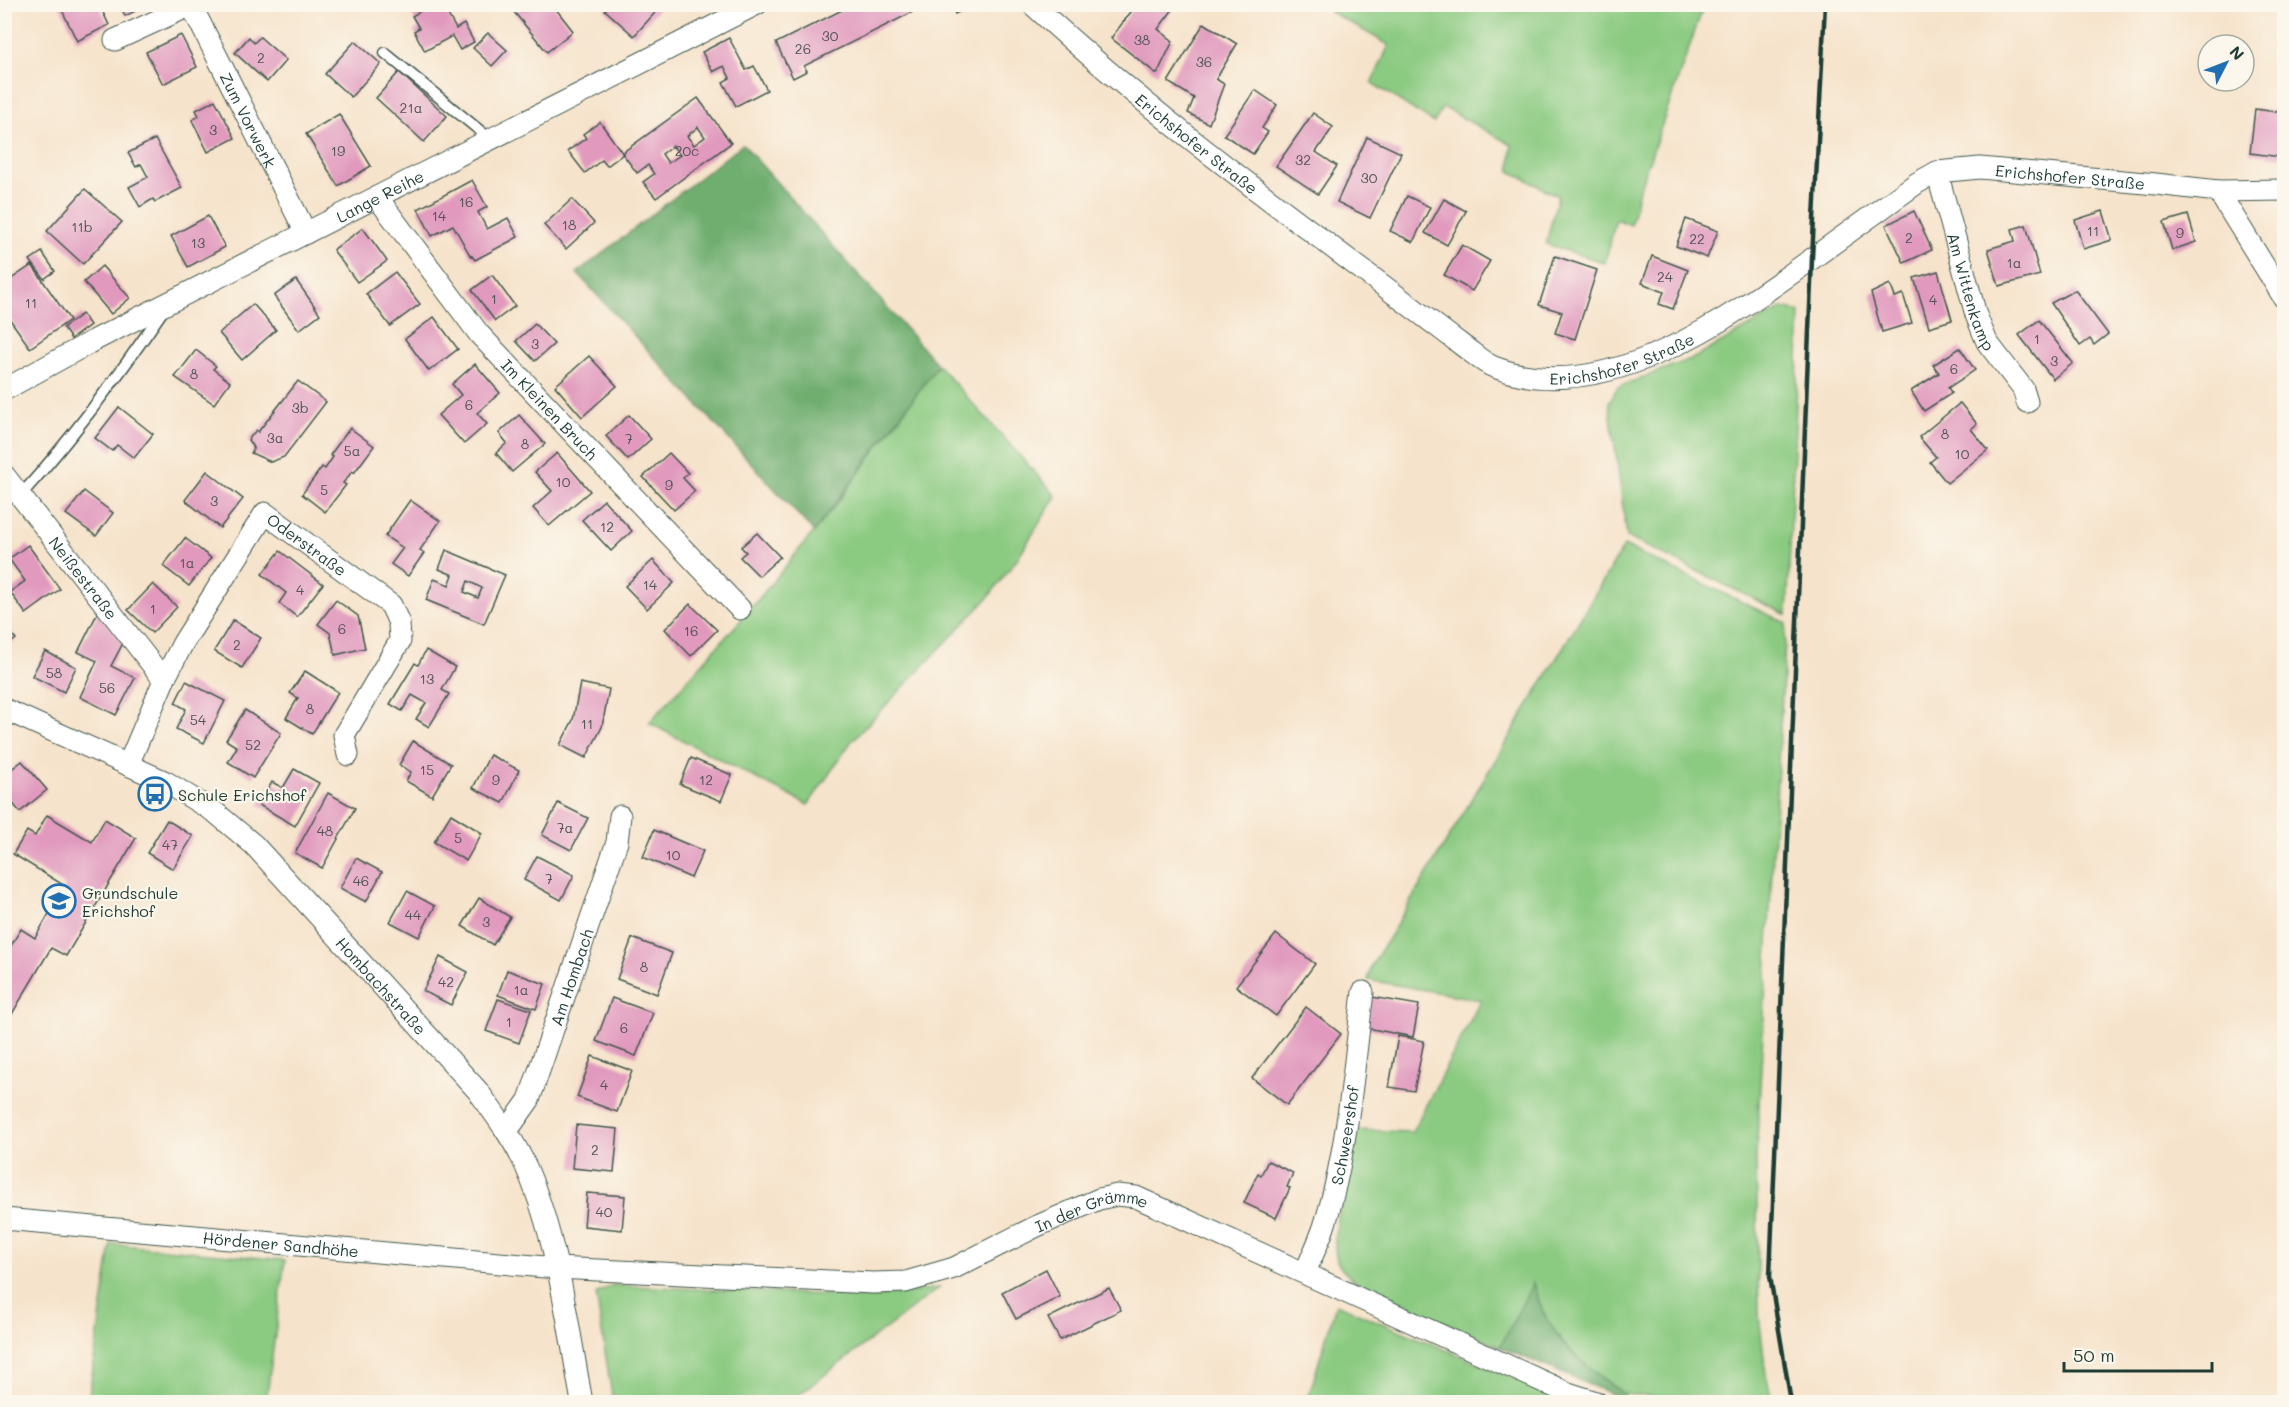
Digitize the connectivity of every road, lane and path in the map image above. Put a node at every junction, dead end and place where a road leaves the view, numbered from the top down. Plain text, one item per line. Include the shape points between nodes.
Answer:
1 (757, 4) edge
2 (1032, 4) edge
3 (191, 5) edge
4 (116, 40) dead end
5 (385, 53) dead end
6 (490, 140) junction
7 (1937, 172) junction
8 (2284, 190) edge
9 (2218, 191) junction
10 (377, 196) junction
11 (306, 233) junction
12 (2284, 298) edge
13 (169, 302) junction
14 (4, 390) edge
15 (2027, 402) dead end
16 (4, 475) edge
17 (21, 495) junction
18 (740, 609) dead end
19 (164, 680) junction
20 (4, 709) edge
21 (348, 755) dead end
22 (128, 765) junction
23 (620, 816) dead end
24 (1363, 992) dead end
25 (507, 1131) junction
26 (4, 1219) edge
27 (556, 1268) junction
28 (1305, 1273) junction
29 (582, 1402) edge
30 (1596, 1402) edge

1 - 6 street, Lange Reihe
2 - 7 street, Erichshofer Straße via 1162,116 1463,346 1492,366 1530,376 1603,373 1697,335 1754,302
3 - 4 street, Zum Vorwerk
3 - 11 street, Zum Vorwerk
5 - 6 lane
6 - 10 street, Lange Reihe
7 - 9 street, Erichshofer Straße via 1980,168
7 - 15 street, Am Wittenkamp via 1976,315 1987,342 2023,389
8 - 9 street, Erichshofer Straße
9 - 12 street
10 - 11 street, Lange Reihe
10 - 18 street, Im Kleinen Bruch via 479,334
11 - 13 street, Lange Reihe
13 - 14 street, Lange Reihe
13 - 17 lane via 54,458
16 - 17 street, Neißestraße
17 - 19 street, Neißestraße
19 - 21 street, Oderstraße via 265,513 391,605 399,622 400,641 344,735
19 - 22 street, Oderstraße
20 - 22 street, Hombachstraße
22 - 25 street, Hombachstraße via 166,782 216,813 254,845 478,1091
23 - 25 street, Am Hombach via 617,842 529,1100
24 - 28 street, Schweershof via 1336,1180
25 - 27 street, Hombachstraße via 527,1168 544,1214
26 - 27 street, Hördener Sandhöhe
27 - 28 street, In der Grämme via 906,1282 954,1268 1046,1222 1117,1195 1136,1197
27 - 29 street, Hombachstraße
28 - 30 street, In der Grämme

